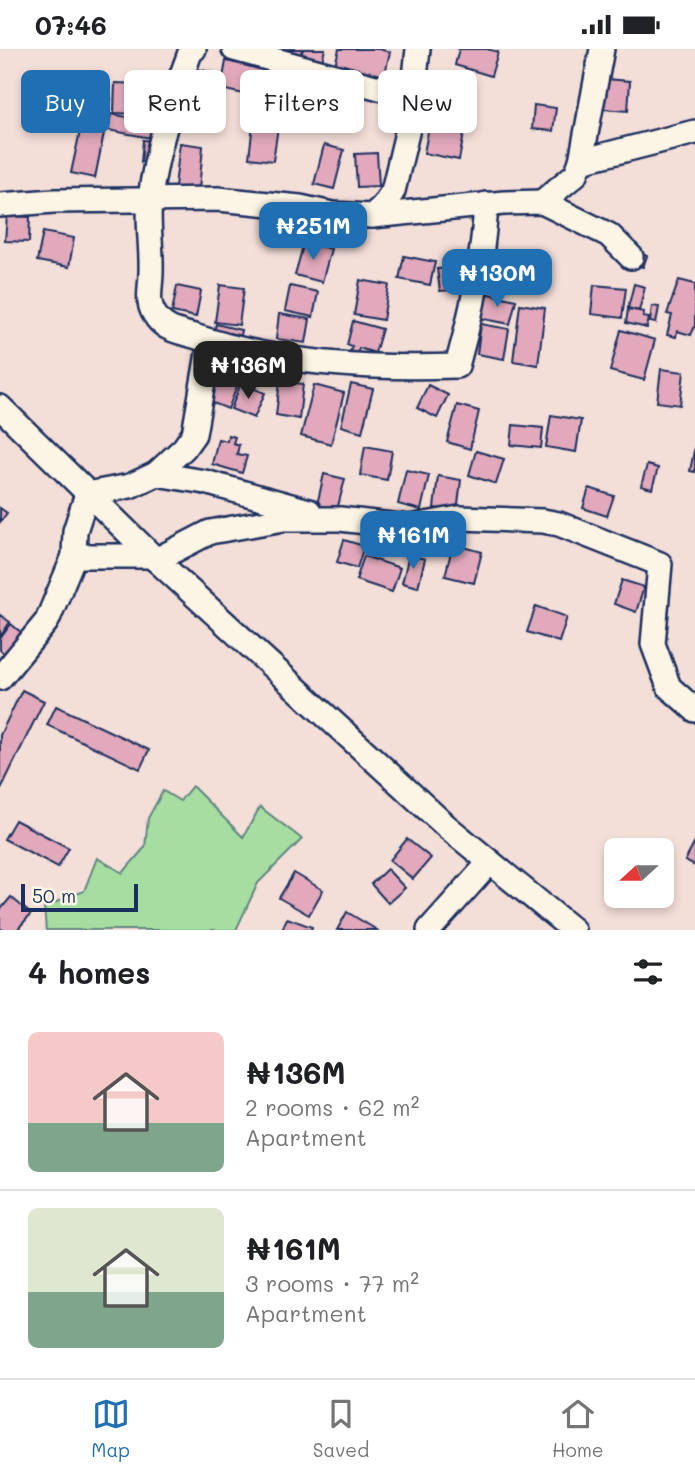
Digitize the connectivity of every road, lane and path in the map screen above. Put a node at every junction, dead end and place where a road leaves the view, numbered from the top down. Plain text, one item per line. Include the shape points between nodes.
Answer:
1 (194, 49) edge
2 (234, 49) edge
3 (418, 49) edge
4 (602, 49) edge
5 (416, 70) edge
6 (378, 88) edge
7 (695, 132) edge
8 (407, 133) edge
9 (581, 161) junction
10 (149, 200) junction
11 (542, 202) junction
12 (486, 204) junction
13 (0, 205) edge
14 (372, 216) junction
15 (631, 257) dead end
16 (210, 342) junction
17 (0, 407) edge
18 (156, 474) junction
19 (87, 494) junction
20 (340, 520) junction
21 (74, 556) junction
22 (154, 558) junction
23 (0, 678) edge
24 (695, 710) edge
25 (490, 863) junction
26 (429, 930) edge
27 (573, 930) edge

1 - 10 street via 163,127
2 - 6 street
3 - 5 street
4 - 9 street
7 - 9 street
8 - 14 street via 393,191
9 - 11 street via 576,174
10 - 13 street
10 - 14 street via 239,200
10 - 16 street via 148,299 155,316 165,327
11 - 12 street
11 - 15 street via 609,235
12 - 14 street
12 - 16 street via 470,322 457,366 398,368 272,357
16 - 18 street via 194,434
17 - 19 street
18 - 19 street via 130,486
18 - 20 street via 205,482
19 - 21 street via 75,531
19 - 22 street
20 - 22 street via 284,519 210,531
20 - 24 street via 409,527 459,518 543,521 660,564 653,644 669,687
21 - 22 street
21 - 23 street via 47,621
22 - 25 street
25 - 26 street
25 - 27 street

